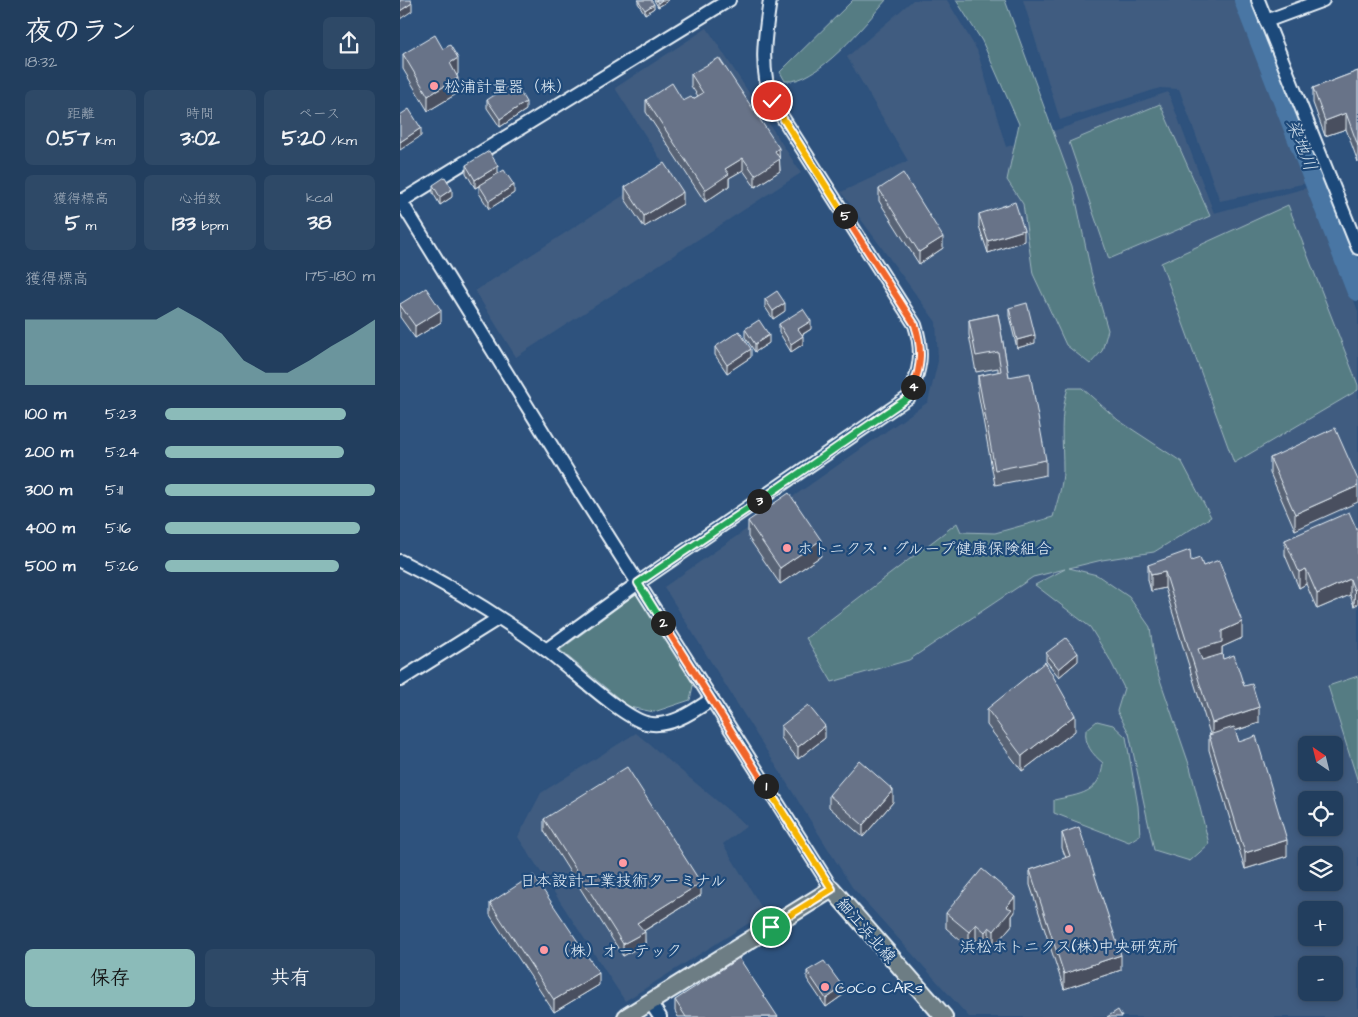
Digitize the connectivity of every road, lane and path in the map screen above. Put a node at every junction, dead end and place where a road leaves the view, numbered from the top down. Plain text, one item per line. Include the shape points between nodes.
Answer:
1 (729, 0) edge
2 (770, 0) edge
3 (1258, 0) edge
4 (1323, 0) edge
5 (1266, 21) junction
6 (400, 201) edge
7 (1358, 248) edge
8 (400, 560) edge
9 (638, 583) junction
10 (499, 618) junction
11 (546, 650) junction
12 (400, 680) edge
13 (712, 700) junction
14 (832, 889) junction
15 (650, 1002) junction
16 (626, 1017) edge
17 (660, 1017) edge
18 (944, 1017) edge

1 - 6 street
2 - 9 street via 763,69 772,101 915,325 921,344 921,360 909,397
3 - 5 street
4 - 5 street
5 - 7 street
6 - 9 street
8 - 10 street
9 - 11 street
9 - 13 street
10 - 11 street
10 - 12 street
11 - 13 street via 619,707 646,723 665,724
13 - 14 street
14 - 15 main road, 細江浜北線
14 - 18 main road, 細江浜北線
15 - 16 main road, 細江浜北線
15 - 17 street

